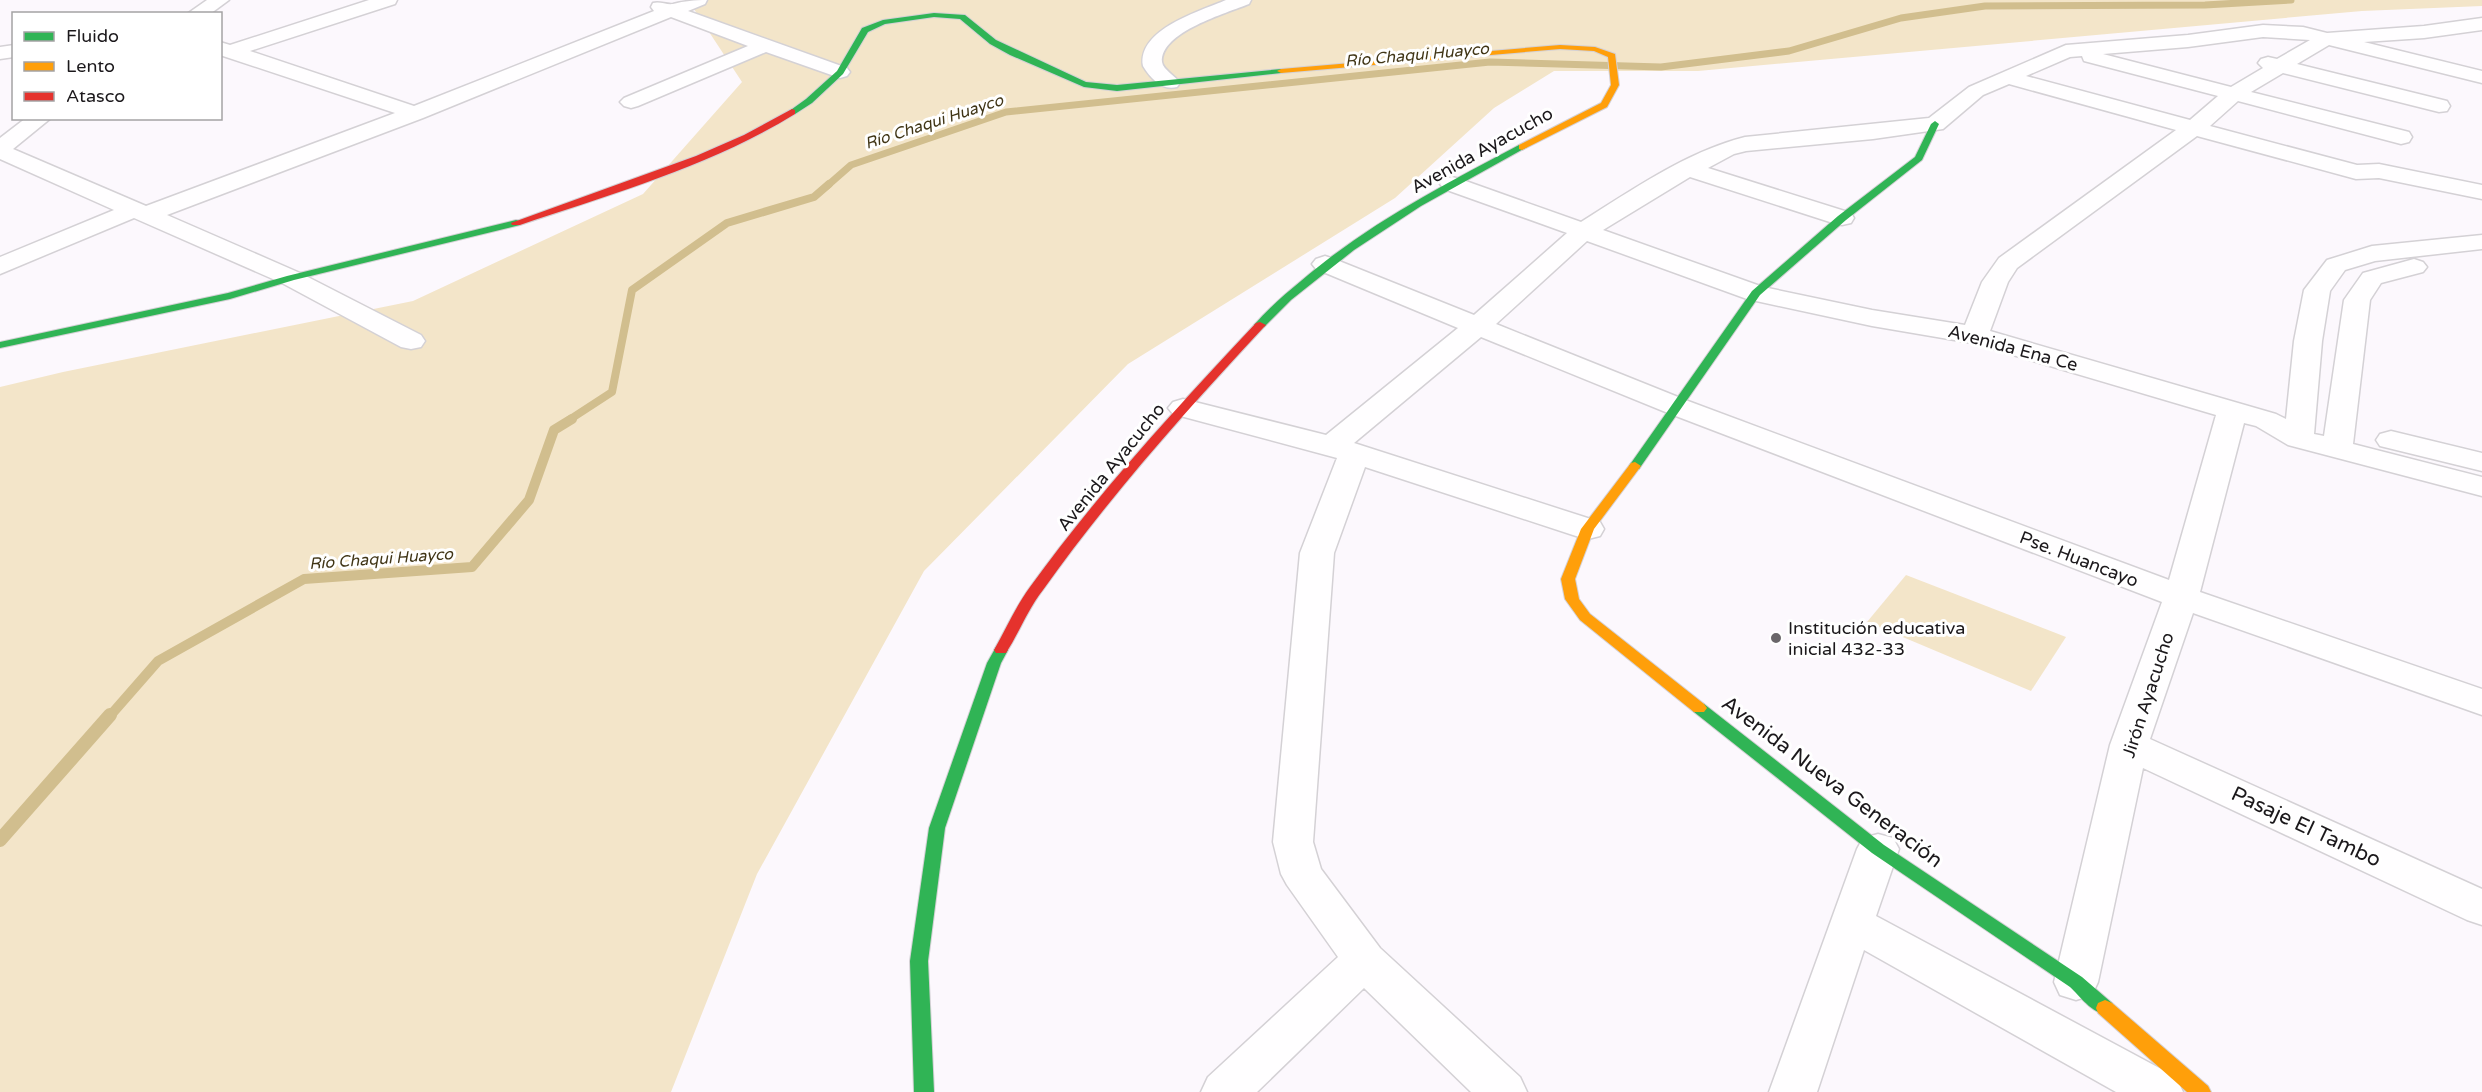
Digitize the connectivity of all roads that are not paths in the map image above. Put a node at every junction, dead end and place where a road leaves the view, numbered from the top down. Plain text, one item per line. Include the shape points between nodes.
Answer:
1 (220, 0) edge
2 (388, 0) edge
3 (641, 0) edge
4 (698, 0) edge
5 (1242, 0) edge
6 (668, 10) junction
7 (199, 12) edge
8 (2482, 24) edge
9 (2326, 39) junction
10 (2188, 41) junction
11 (764, 46) junction
12 (226, 50) edge
13 (2066, 51) junction
14 (2280, 66) junction
15 (840, 72) junction
16 (2006, 77) junction
17 (2482, 77) edge
18 (1170, 83) junction
19 (2233, 94) junction
20 (631, 102) dead end
21 (2439, 106) junction
22 (415, 113) junction
23 (38, 120) edge
24 (1935, 124) junction
25 (2192, 128) junction
26 (2401, 137) junction
27 (0, 149) edge
28 (1688, 169) junction
29 (2379, 171) junction
30 (1452, 184) junction
31 (2482, 192) edge
32 (141, 211) junction
33 (1842, 218) junction
34 (1584, 231) junction
35 (2482, 242) edge
36 (2482, 259) edge
37 (1325, 264) junction
38 (0, 266) edge
39 (291, 278) junction
40 (1756, 293) junction
41 (1476, 327) junction
42 (1975, 335) junction
43 (411, 341) dead end
44 (0, 345) edge
45 (1678, 407) junction
46 (1183, 408) junction
47 (2249, 415) junction
48 (2300, 429) junction
49 (2339, 439) junction
50 (1343, 450) junction
51 (2482, 462) edge
52 (2482, 487) edge
53 (1588, 529) junction
54 (2181, 597) junction
55 (2482, 702) edge
56 (2129, 745) junction
57 (1878, 849) junction
58 (2482, 908) edge
59 (1852, 923) junction
60 (1364, 960) junction
61 (2076, 982) junction
62 (924, 1092) edge
63 (1225, 1092) edge
64 (1503, 1092) edge
65 (1793, 1092) edge
66 (2159, 1092) edge
67 (2201, 1092) edge

1 - 7 street
2 - 12 street
3 - 6 street
4 - 6 street
5 - 18 street via 1165,36 1152,63
6 - 11 street
6 - 22 street
8 - 9 street
9 - 10 street via 2275,31
9 - 14 street
9 - 17 street
10 - 13 street
10 - 14 street
11 - 15 street
11 - 20 street
12 - 22 street
13 - 16 street
13 - 19 street
14 - 19 street
14 - 21 street
15 - 18 street via 858,38 873,25 942,15 962,17 993,42 1084,84 1117,88
15 - 39 street via 809,101 773,125 634,183 512,224
16 - 24 street via 1976,91
16 - 25 street
17 - 21 street
18 - 30 street, Avenida Ayacucho via 1560,47 1610,53 1617,76 1615,91 1604,105
19 - 25 street
19 - 26 street
21 - 26 street
22 - 32 street
23 - 27 street
24 - 28 street via 1745,144 1726,149
24 - 33 street via 1919,158
25 - 29 street via 2356,172
25 - 42 street via 2008,263 1995,282
26 - 29 street
27 - 32 street
28 - 33 street
28 - 34 street
29 - 31 street
30 - 34 street, Avenida Ena Ce
30 - 37 street, Avenida Ayacucho
32 - 38 street
32 - 39 street
33 - 40 street
34 - 40 street, Avenida Ena Ce
34 - 41 street
35 - 48 street via 2372,254 2336,265 2317,290
36 - 49 street via 2402,269 2372,278 2357,300
37 - 41 street, Pse. Huancayo
37 - 46 street, Avenida Ayacucho via 1266,318
39 - 43 street
39 - 44 street via 142,316
40 - 42 street, Avenida Ena Ce
40 - 45 street
41 - 45 street, Pse. Huancayo
41 - 50 street
42 - 47 street, Avenida Ena Ce
45 - 53 street
45 - 54 street, Pse. Huancayo
46 - 50 street
46 - 62 street, Avenida Ayacucho via 1035,590 994,663 937,828 920,962
47 - 48 street, Avenida Ena Ce
47 - 54 street, Jirón Ayacucho
48 - 49 street, Avenida Ena Ce
49 - 51 street, Avenida Ena Ce
49 - 52 street, Avenida Ena Ce
50 - 53 street
50 - 60 street via 1317,553 1293,842 1302,874
53 - 57 street, Avenida Nueva Generación via 1568,579 1572,598 1585,617
54 - 55 street, Pse. Huancayo
54 - 56 street, Jirón Ayacucho
56 - 58 street, Pasaje El Tambo
56 - 61 street, Jirón Ayacucho
57 - 59 street
57 - 61 street, Avenida Nueva Generación
59 - 65 street
59 - 66 street
60 - 63 street
60 - 64 street
61 - 67 street, Avenida Nueva Generación

